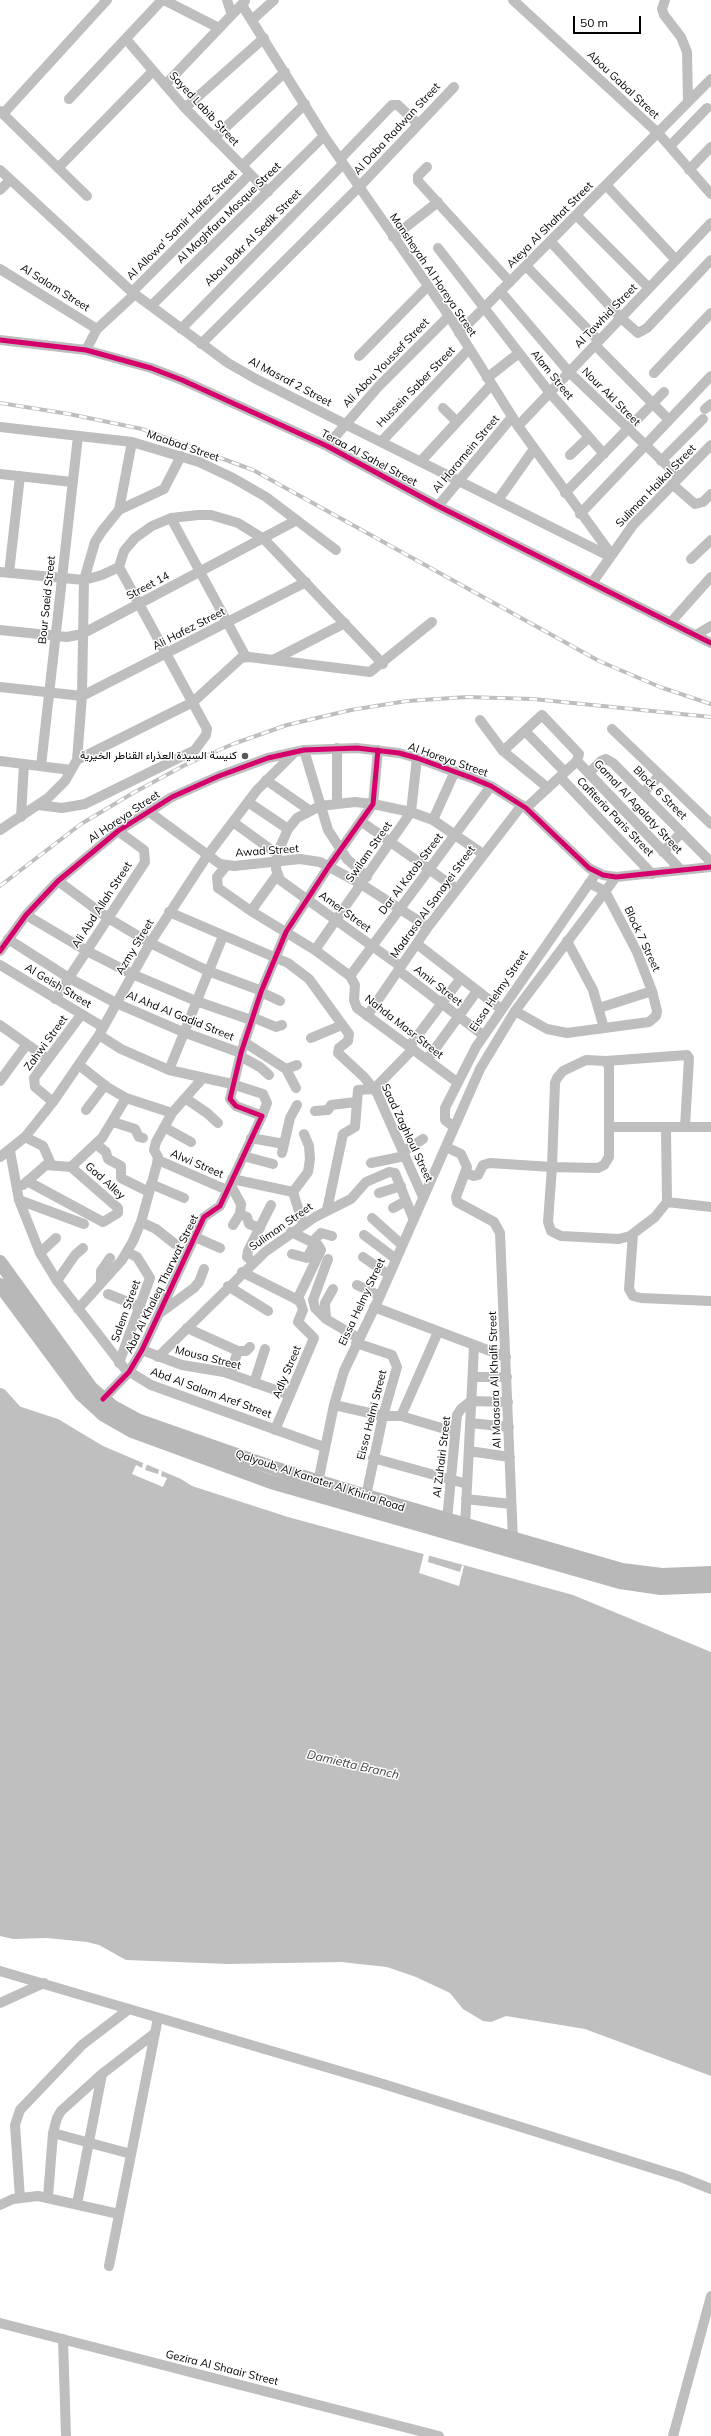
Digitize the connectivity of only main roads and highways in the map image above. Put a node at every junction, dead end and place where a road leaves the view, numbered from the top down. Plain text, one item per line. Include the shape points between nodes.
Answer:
1 (0, 1262) edge
2 (0, 1286) edge
3 (317, 1488) junction
4 (711, 1573) edge
5 (711, 1586) edge

1 - 3 main road, Qalyoub, Al Kanater Al Khiria Road via 81,1376 103,1399 137,1420
2 - 3 main road, Qalyoub, Al Kanater Al Khiria Road via 71,1382 104,1415 146,1437 270,1482
3 - 4 main road, Qalyoub, Al Kanater Al Khiria Road via 366,1496 513,1540 642,1573
3 - 5 main road, Qalyoub, Al Kanater Al Khiria Road via 620,1582 661,1588

